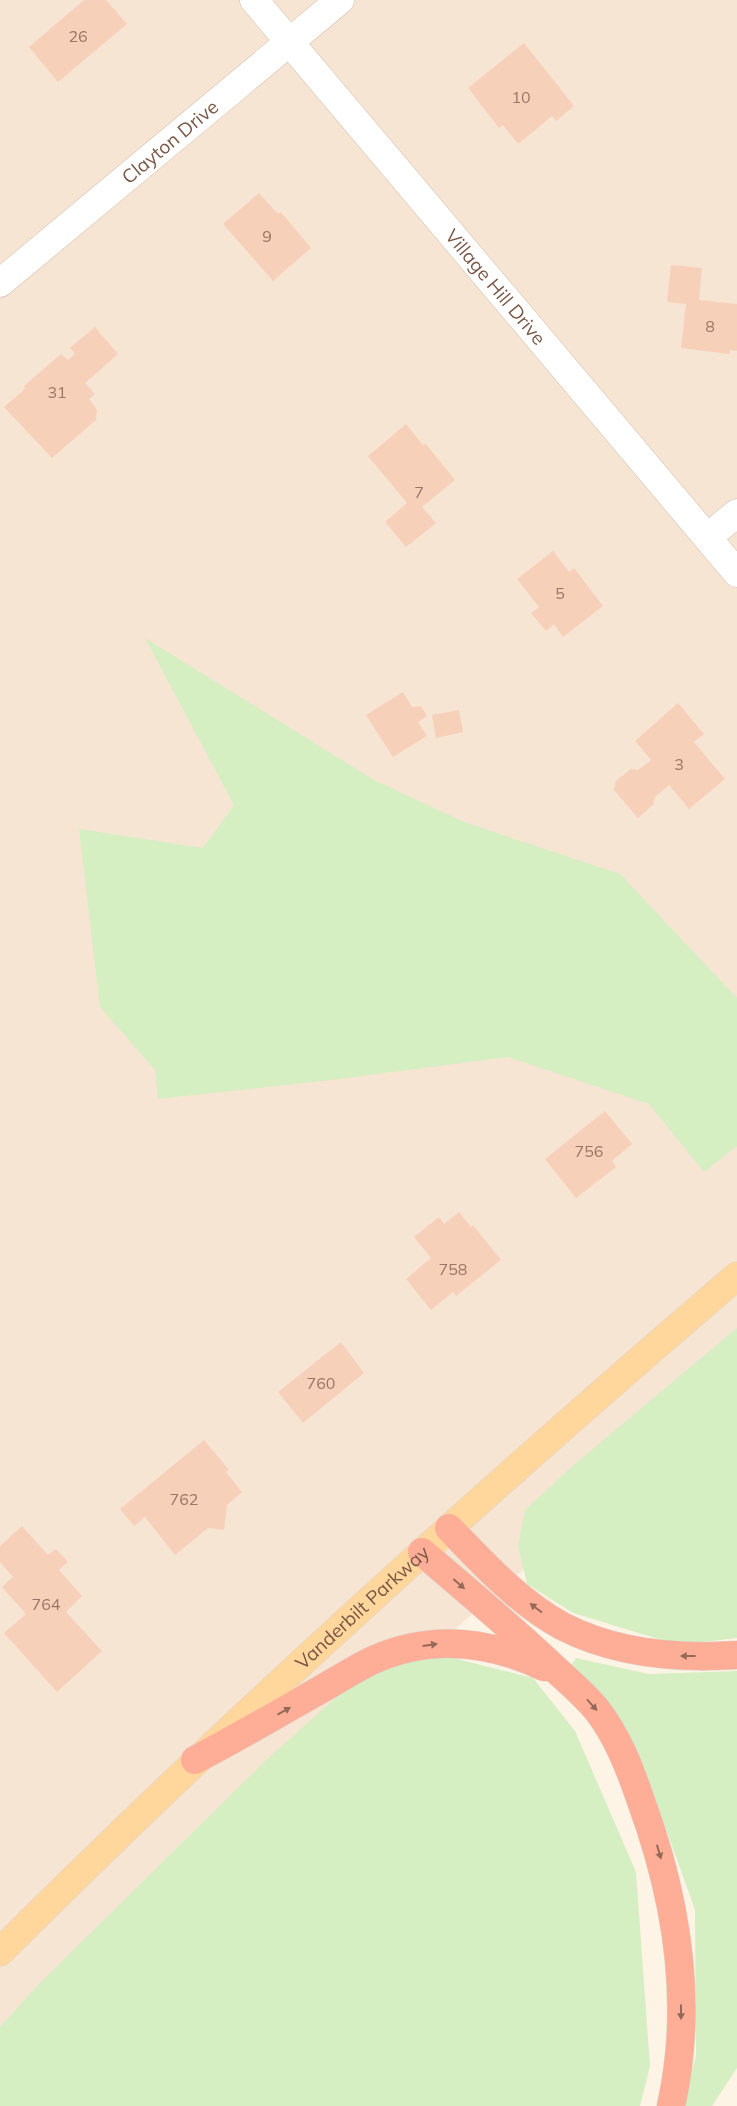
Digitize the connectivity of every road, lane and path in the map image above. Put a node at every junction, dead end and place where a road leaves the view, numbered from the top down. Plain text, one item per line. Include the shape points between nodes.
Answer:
1 (254, 0) edge
2 (340, 0) edge
3 (289, 42) junction
4 (0, 283) edge
5 (737, 513) edge
6 (708, 538) junction
7 (737, 573) edge
8 (737, 1276) edge
9 (450, 1528) junction
10 (422, 1552) junction
11 (737, 1655) edge
12 (561, 1675) junction
13 (195, 1760) junction
14 (0, 1952) edge
15 (671, 2106) edge

1 - 3 street, Village Hill Drive
2 - 3 street, Clayton Drive
3 - 4 street, Clayton Drive
3 - 6 street, Village Hill Drive
5 - 6 street
6 - 7 street, Village Hill Drive
8 - 9 main road, Vanderbilt Parkway
9 - 10 main road, Vanderbilt Parkway
11 -> 9 highway via 641,1653 609,1645 562,1626 508,1586
10 -> 12 highway
10 - 13 main road, Vanderbilt Parkway
13 -> 12 highway via 371,1661 407,1648 451,1642 477,1645 512,1654
12 -> 15 highway via 595,1708 611,1729 632,1776 666,1878 674,1914 681,1981 680,2049
13 - 14 main road, Vanderbilt Parkway

